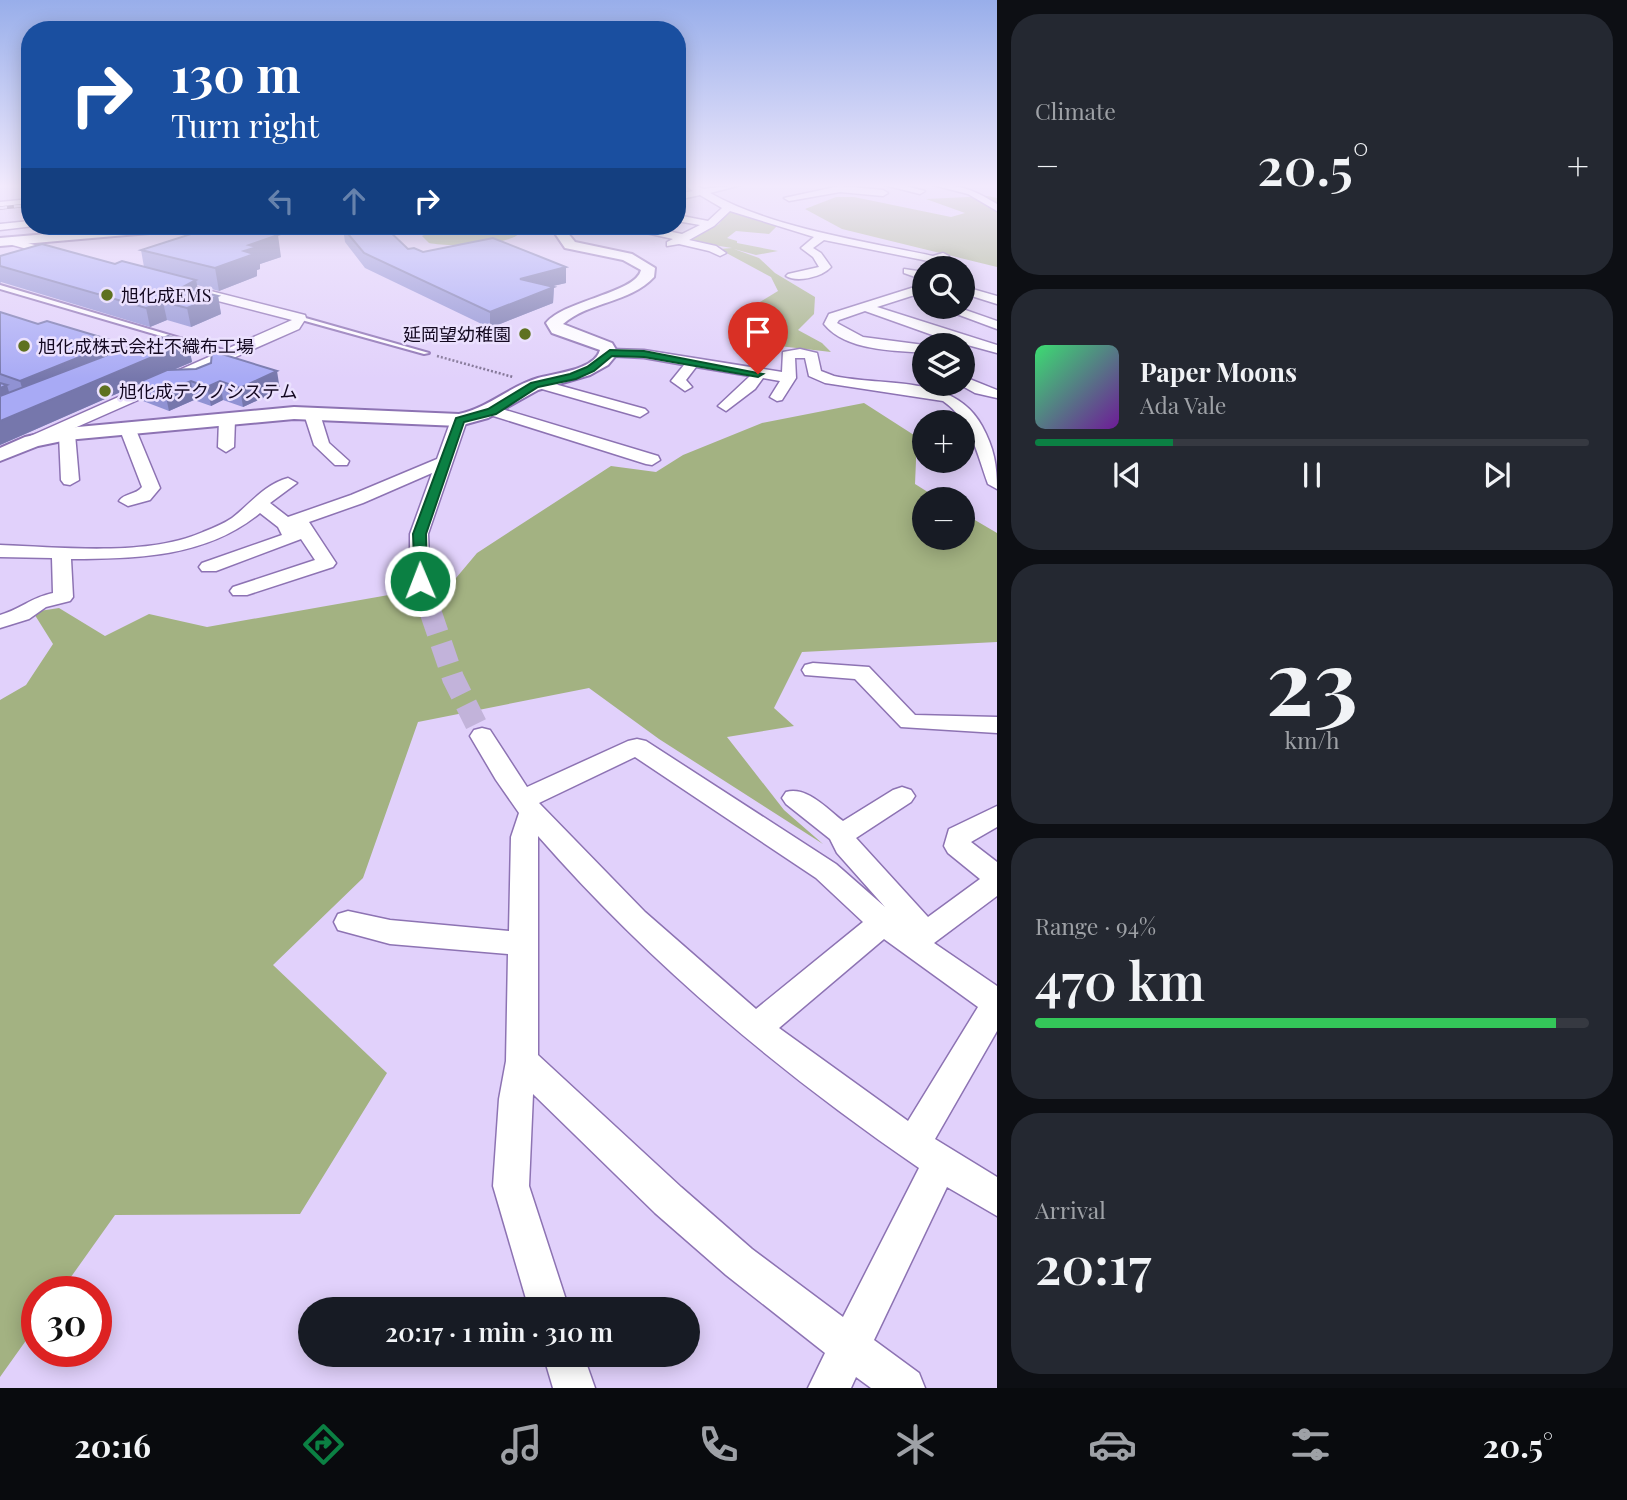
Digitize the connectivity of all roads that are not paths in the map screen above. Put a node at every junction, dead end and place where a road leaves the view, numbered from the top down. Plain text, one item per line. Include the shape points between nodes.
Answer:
1 (37, 250) edge
2 (589, 250) edge
3 (715, 250) edge
4 (808, 250) edge
5 (891, 250) edge
6 (720, 253) dead end
7 (919, 256) edge
8 (72, 258) edge
9 (908, 271) dead end
10 (912, 272) edge
11 (796, 274) dead end
12 (173, 285) edge
13 (0, 287) edge
14 (912, 292) edge
15 (975, 293) edge
16 (905, 294) junction
17 (912, 296) edge
18 (997, 300) edge
19 (865, 307) junction
20 (300, 318) junction
21 (975, 318) edge
22 (997, 325) edge
23 (844, 335) junction
24 (184, 341) junction
25 (172, 346) edge
26 (912, 347) edge
27 (997, 349) edge
28 (839, 351) dead end
29 (232, 353) junction
30 (610, 353) junction
31 (426, 354) road end
32 (693, 362) junction
33 (758, 374) junction
34 (789, 377) junction
35 (186, 383) edge
36 (161, 384) junction
37 (539, 384) junction
38 (685, 387) dead end
39 (975, 387) edge
40 (912, 388) edge
41 (997, 394) edge
42 (948, 396) edge
43 (777, 397) dead end
44 (726, 406) dead end
45 (492, 411) junction
46 (640, 412) dead end
47 (312, 414) junction
48 (227, 420) junction
49 (459, 420) junction
50 (128, 430) junction
51 (66, 434) junction
52 (978, 438) junction
53 (997, 439) edge
54 (32, 441) junction
55 (226, 447) dead end
56 (0, 455) edge
57 (652, 460) dead end
58 (341, 461) dead end
59 (446, 461) junction
60 (70, 480) dead end
61 (288, 483) dead end
62 (997, 484) edge
63 (128, 501) dead end
64 (260, 504) junction
65 (292, 522) junction
66 (0, 551) edge
67 (61, 553) junction
68 (209, 567) dead end
69 (420, 581) tunnel mouth
70 (240, 591) dead end
71 (0, 622) edge
72 (813, 670) dead end
73 (997, 725) edge
74 (482, 736) tunnel mouth
75 (902, 796) dead end
76 (794, 798) dead end
77 (527, 807) junction
78 (997, 815) edge
79 (842, 834) junction
80 (826, 871) junction
81 (348, 922) dead end
82 (883, 923) junction
83 (926, 934) junction
84 (524, 944) junction
85 (997, 985) edge
86 (997, 1003) edge
87 (757, 1027) junction
88 (522, 1061) junction
89 (927, 1154) junction
90 (997, 1198) edge
91 (545, 1297) edge
92 (849, 1348) junction
93 (567, 1367) edge
94 (574, 1388) edge
95 (829, 1388) edge
96 (904, 1388) edge

1 - 8 street
2 - 30 street via 627,257 648,268 647,279 570,311 554,323 558,330 595,342
3 - 6 street
4 - 11 street via 825,267
5 - 7 street
9 - 10 street
12 - 20 street
13 - 24 lane
14 - 16 street
15 - 18 street
16 - 17 street
16 - 19 street
19 - 23 street via 831,319 834,330
19 - 27 street
20 - 29 street via 294,326
20 - 31 lane
21 - 22 street
23 - 26 street
23 - 28 street
24 - 25 lane
24 - 29 lane
29 - 36 street via 209,367
30 - 32 street
30 - 37 street via 573,377
32 - 33 street
32 - 38 street via 678,381
33 - 34 street
33 - 44 street
34 - 40 street via 789,355 800,353 812,356 814,373 823,378 869,387
34 - 43 street
35 - 36 lane
36 - 54 street
37 - 45 street
37 - 46 street
39 - 41 street
42 - 52 street via 960,406
45 - 49 street
45 - 57 street
47 - 48 street
47 - 49 street
47 - 58 street via 322,445
48 - 50 street
48 - 55 street
49 - 59 street
50 - 51 street
50 - 63 street via 151,488 144,496
51 - 54 street
51 - 60 street
52 - 53 street
52 - 62 street
54 - 56 street
59 - 65 street
59 - 69 street via 419,534
61 - 64 street
64 - 65 street
64 - 67 street via 230,530 208,537 154,550
65 - 68 street via 293,538
65 - 70 street via 326,563
66 - 67 street
67 - 71 street via 63,597 39,602 22,615
72 - 73 street via 861,672 909,722
74 - 77 street via 498,768
75 - 79 street
76 - 79 street
77 - 80 street via 637,747
77 - 84 street
77 - 87 street via 690,973
78 - 83 street via 958,835 957,846 997,877 995,882
79 - 83 street via 846,846
80 - 82 street
80 - 83 street via 842,869
81 - 84 street via 390,932
82 - 86 street
82 - 87 street
83 - 85 street
84 - 88 street
86 - 89 street
87 - 89 street
88 - 91 street via 511,1186
88 - 92 street via 738,1262
89 - 90 street
89 - 92 street
92 - 95 street
92 - 96 street
93 - 94 street

